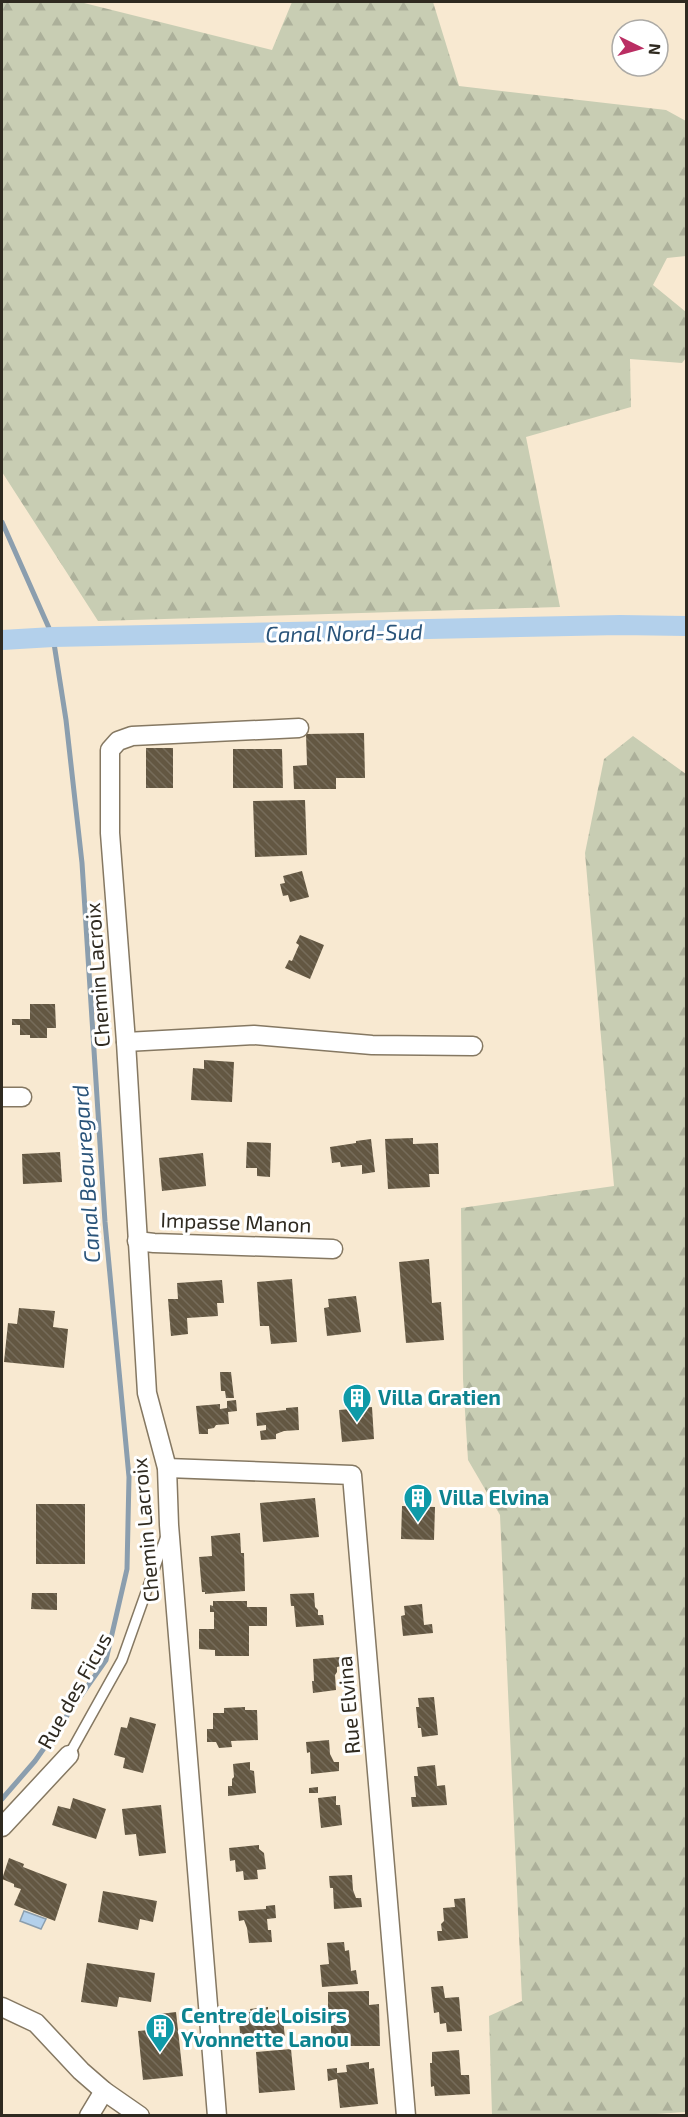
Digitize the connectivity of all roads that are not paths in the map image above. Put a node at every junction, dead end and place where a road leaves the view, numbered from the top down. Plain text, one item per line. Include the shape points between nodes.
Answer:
1 (298, 728) dead end
2 (126, 1042) junction
3 (473, 1046) dead end
4 (2, 1097) edge
5 (22, 1097) dead end
6 (137, 1241) junction
7 (333, 1249) dead end
8 (167, 1467) junction
9 (169, 1525) junction
10 (69, 1755) joint
11 (2, 1827) edge
12 (2, 2007) edge
13 (104, 2091) junction
14 (89, 2115) edge
15 (140, 2115) edge
16 (217, 2115) edge
17 (406, 2115) edge

1 - 2 street, Chemin Lacroix via 132,736 118,741 110,750 110,833
2 - 3 street via 254,1035 372,1045
2 - 6 street, Chemin Lacroix
4 - 5 street
6 - 7 street, Impasse Manon
6 - 8 street, Chemin Lacroix via 147,1394
8 - 9 street, Chemin Lacroix
8 - 17 street, Rue Elvina via 352,1475
9 - 10 lane, Rue des Ficus via 122,1660
9 - 16 street, Chemin Lacroix
10 - 11 street, Rue des Ficus
12 - 13 street via 36,2023
13 - 14 street
13 - 15 street

